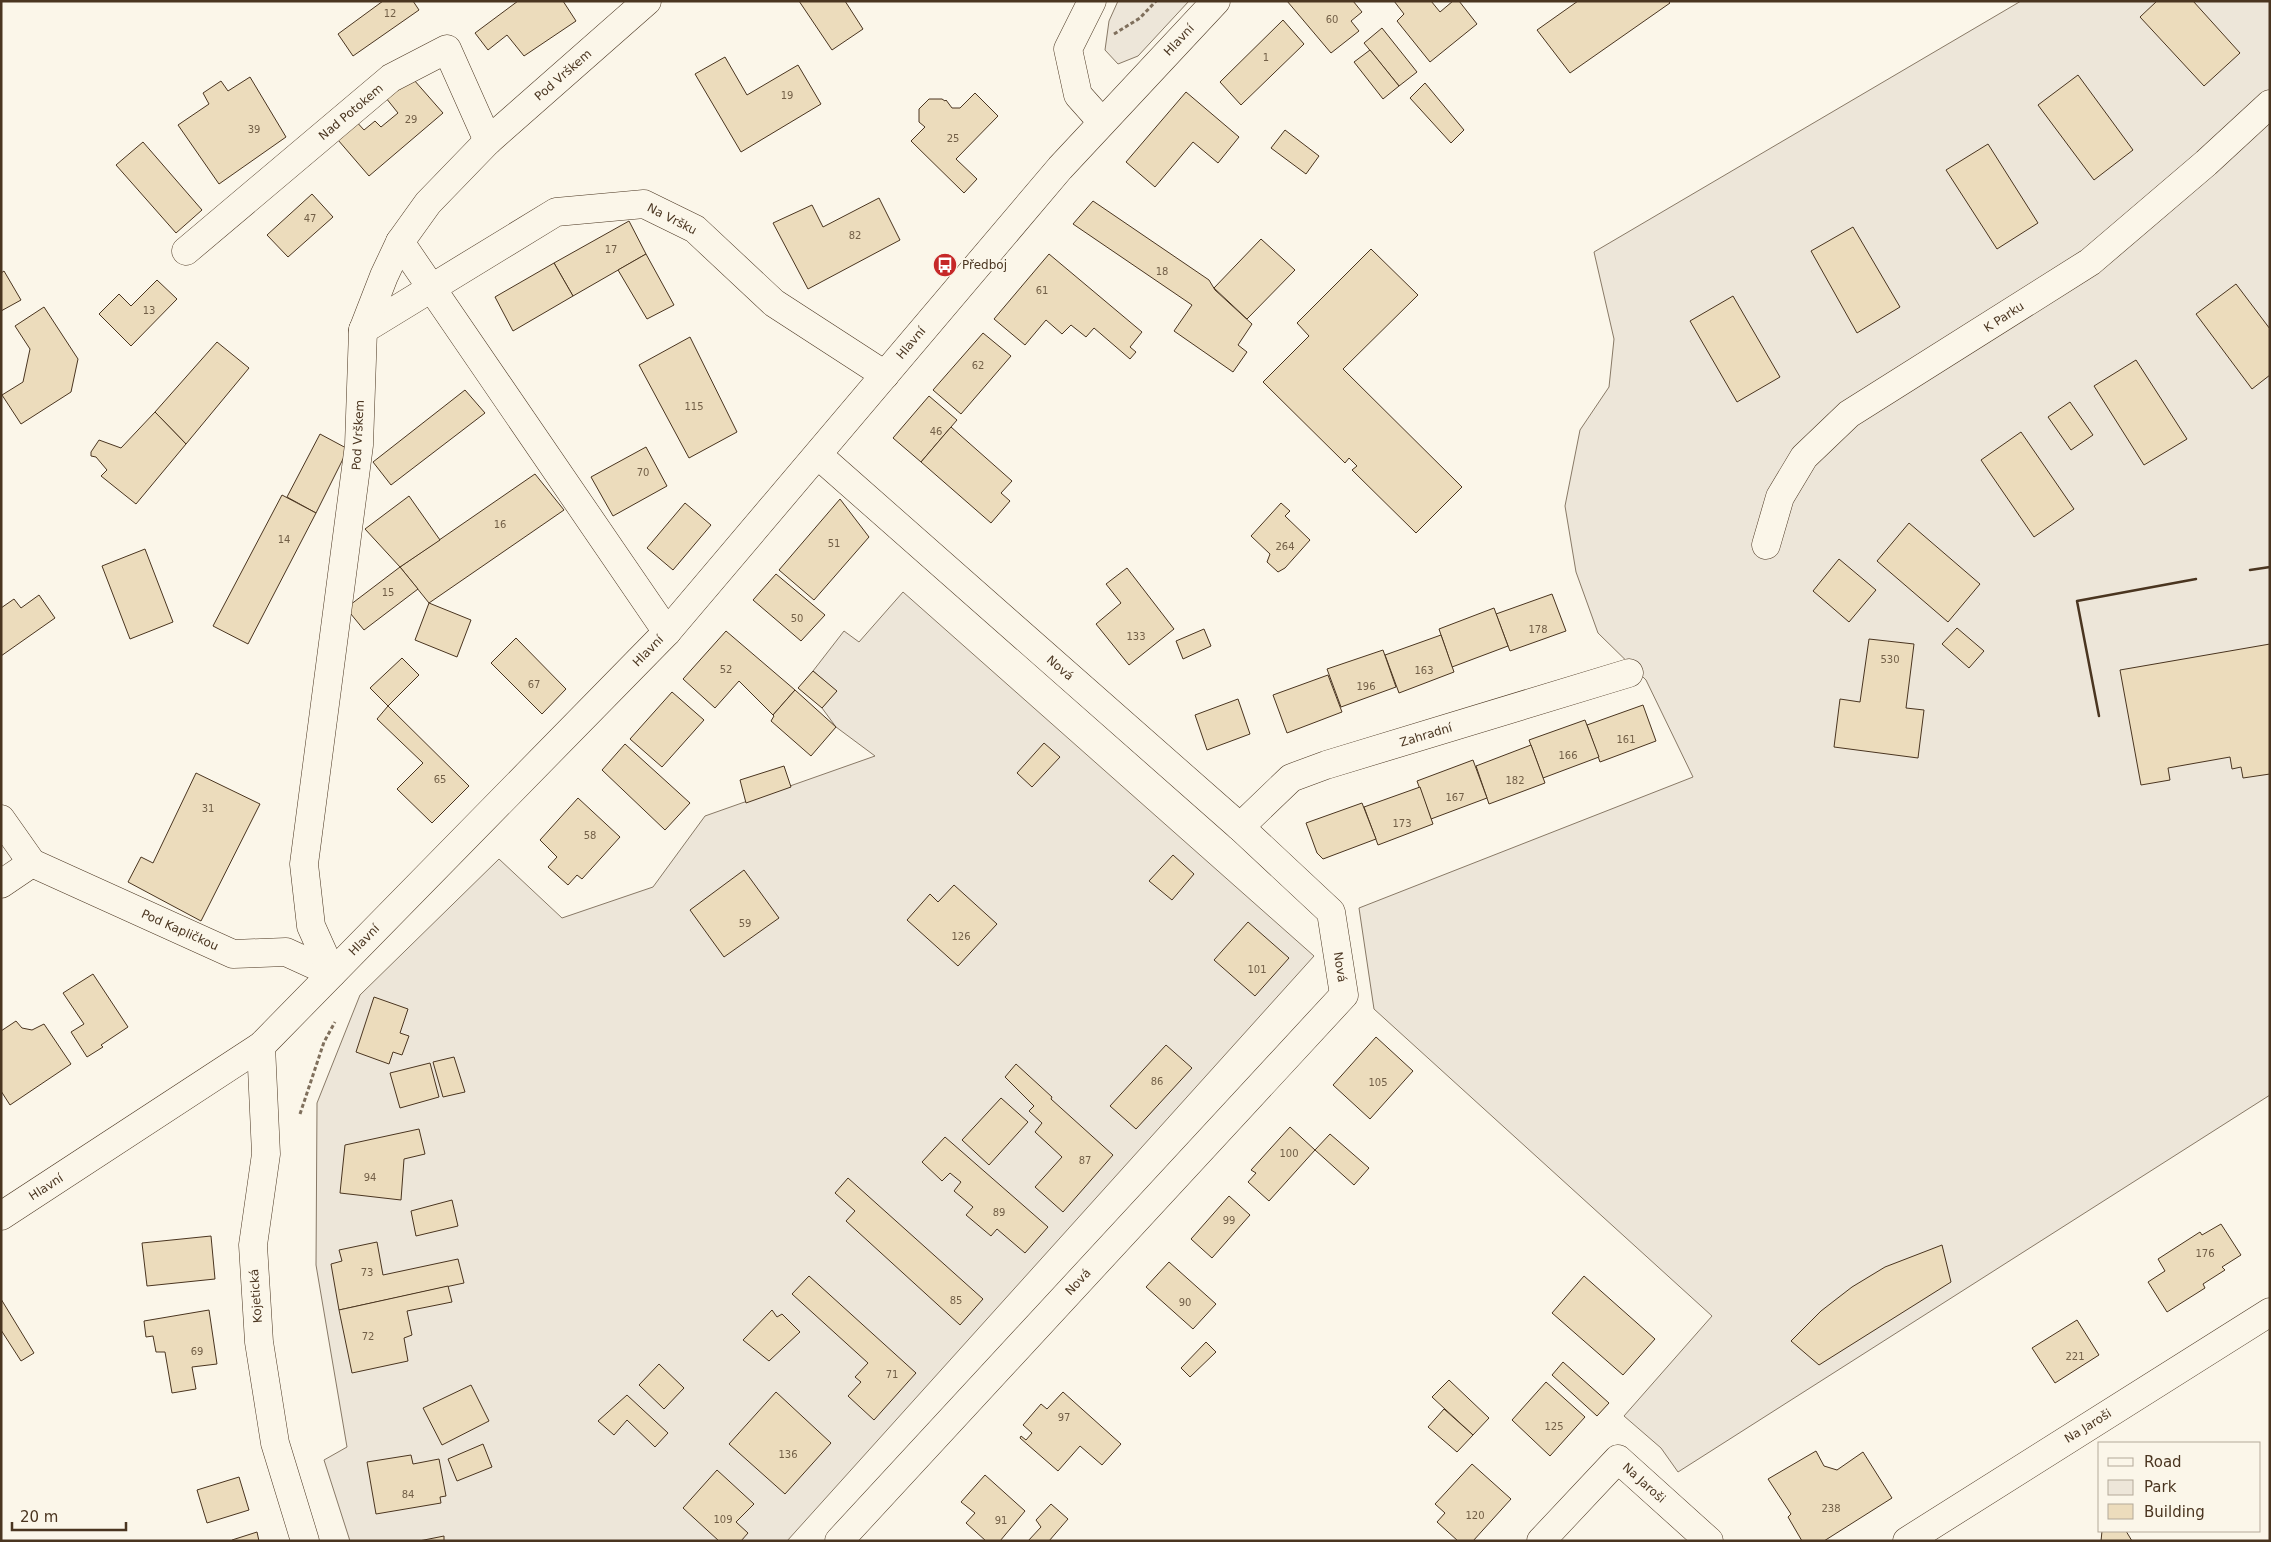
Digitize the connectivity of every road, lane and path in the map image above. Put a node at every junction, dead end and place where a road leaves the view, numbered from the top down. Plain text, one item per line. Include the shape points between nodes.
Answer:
1 (647, 1) edge
2 (1092, 1) edge
3 (1216, 1) edge
4 (2270, 104) edge
5 (1102, 122) junction
6 (488, 141) junction
7 (400, 242) junction
8 (186, 251) dead end
9 (431, 288) junction
10 (363, 330) junction
11 (885, 375) junction
12 (818, 455) junction
13 (1766, 544) dead end
14 (667, 632) junction
15 (1629, 673) dead end
16 (1, 819) edge
17 (1240, 827) junction
18 (32, 863) junction
19 (1, 884) edge
20 (332, 973) junction
21 (337, 1017) dead end
22 (261, 1046) junction
23 (297, 1121) dead end
24 (1, 1216) edge
25 (2270, 1312) edge
26 (842, 1540) edge
27 (304, 1541) edge
28 (1541, 1541) edge
29 (1709, 1541) edge
30 (1907, 1541) edge

1 - 6 street, Pod Vrškem
2 - 5 street via 1068,49 1078,95
3 - 5 street, Hlavní
4 - 13 street, K Parku via 2090,262 1849,414 1804,457 1780,496
5 - 11 street, Hlavní
6 - 7 street, Pod Vrškem via 428,203
6 - 8 street, Nad Potokem via 447,49 392,78
7 - 9 street
7 - 10 street, Pod Vrškem
9 - 10 street, Na Vršku
9 - 11 street, Na Vršku via 556,212 644,204 695,229 774,303
9 - 14 street
10 - 20 street, Pod Vrškem via 359,445 304,864 311,926
11 - 12 street, Hlavní
12 - 14 street, Hlavní
12 - 17 street, Nová
14 - 20 street, Hlavní
15 - 17 street, Zahradní via 1291,778
16 - 18 street
17 - 26 street, Nová via 1331,912 1344,995
18 - 19 street
18 - 20 street, Pod Kapličkou via 233,954 286,952
20 - 22 street, Hlavní
21 - 23 path via 324,1042
22 - 24 street, Hlavní
22 - 27 street, Kojetická via 266,1154 253,1246 259,1342 274,1443
25 - 30 street, Na Jaroši
28 - 29 street, Na Jaroši via 1618,1460

